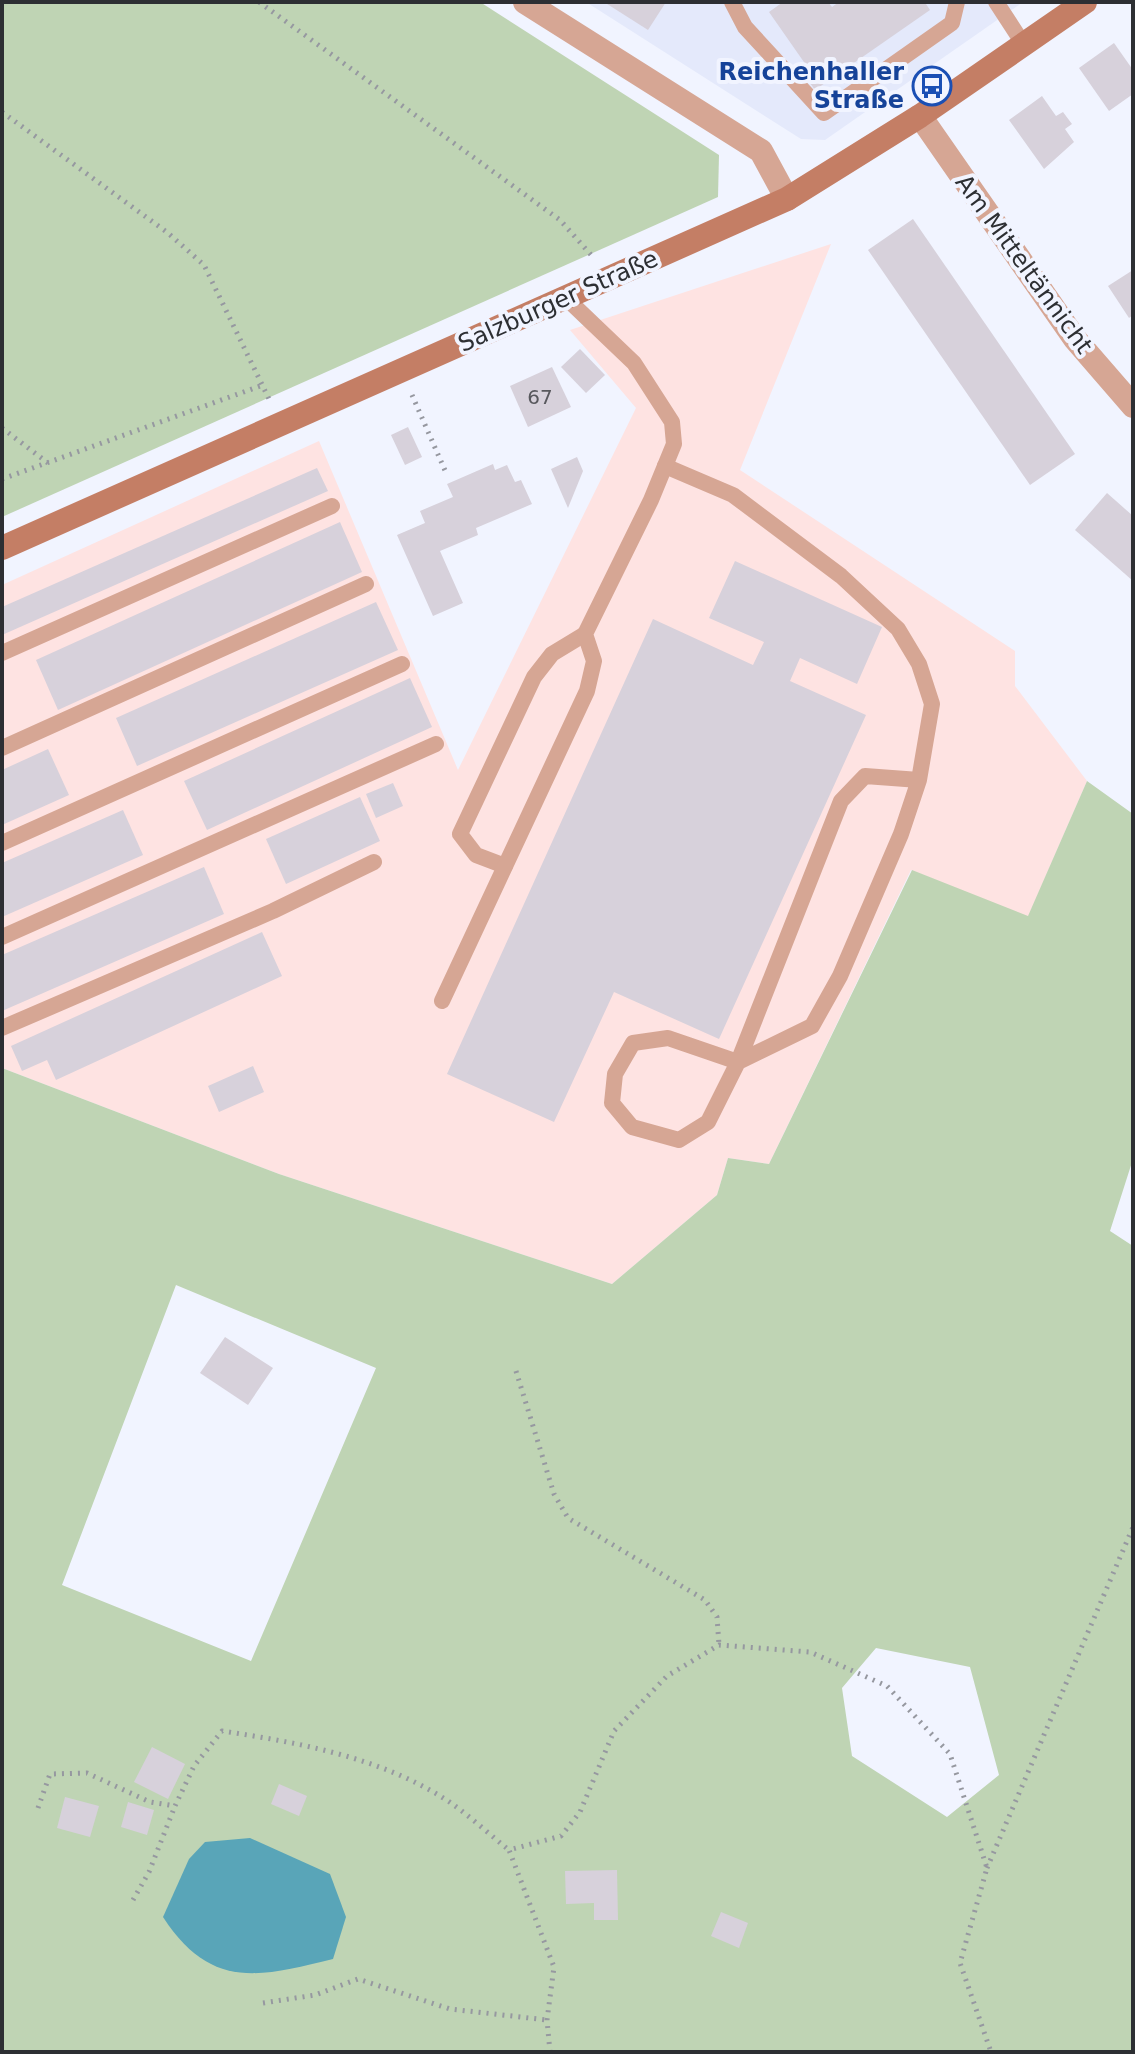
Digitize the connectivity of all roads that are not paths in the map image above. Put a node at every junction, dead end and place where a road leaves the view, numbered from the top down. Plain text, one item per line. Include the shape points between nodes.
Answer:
1 (525, 2) edge
2 (732, 2) edge
3 (957, 2) edge
4 (996, 2) edge
5 (1085, 2) edge
6 (1024, 45) junction
7 (920, 116) junction
8 (787, 199) junction
9 (566, 298) junction
10 (1133, 406) edge
11 (665, 466) junction
12 (332, 506) dead end
13 (2, 548) edge
14 (366, 584) dead end
15 (585, 634) junction
16 (2, 653) edge
17 (402, 664) dead end
18 (436, 744) dead end
19 (2, 748) edge
20 (919, 780) junction
21 (2, 843) edge
22 (374, 862) dead end
23 (505, 866) junction
24 (2, 937) edge
25 (442, 1001) dead end
26 (2, 1028) edge
27 (738, 1062) junction

1 - 8 street via 761,151
2 - 3 lane via 745,27 824,113 952,23
4 - 6 lane
5 - 6 street, Salzburger Straße
6 - 7 street, Salzburger Straße
7 - 8 street, Salzburger Straße
7 - 10 street, Am Mitteltännicht via 1075,339
8 - 9 street, Salzburger Straße
9 - 11 lane via 634,363 672,422 674,444
9 - 13 street, Salzburger Straße
11 - 15 lane
11 - 20 lane via 755,509 898,629 919,664 932,704
12 - 16 lane
14 - 19 lane
15 - 23 lane via 594,661 587,691
15 - 23 lane via 552,654 534,677 460,834 476,855
17 - 21 lane
18 - 24 lane
20 - 27 lane via 840,976 812,1026
20 - 27 lane via 865,776 841,801
22 - 26 lane
23 - 25 lane
27 - 27 lane via 708,1122 679,1140 632,1127 612,1103 615,1074 633,1043 668,1038

